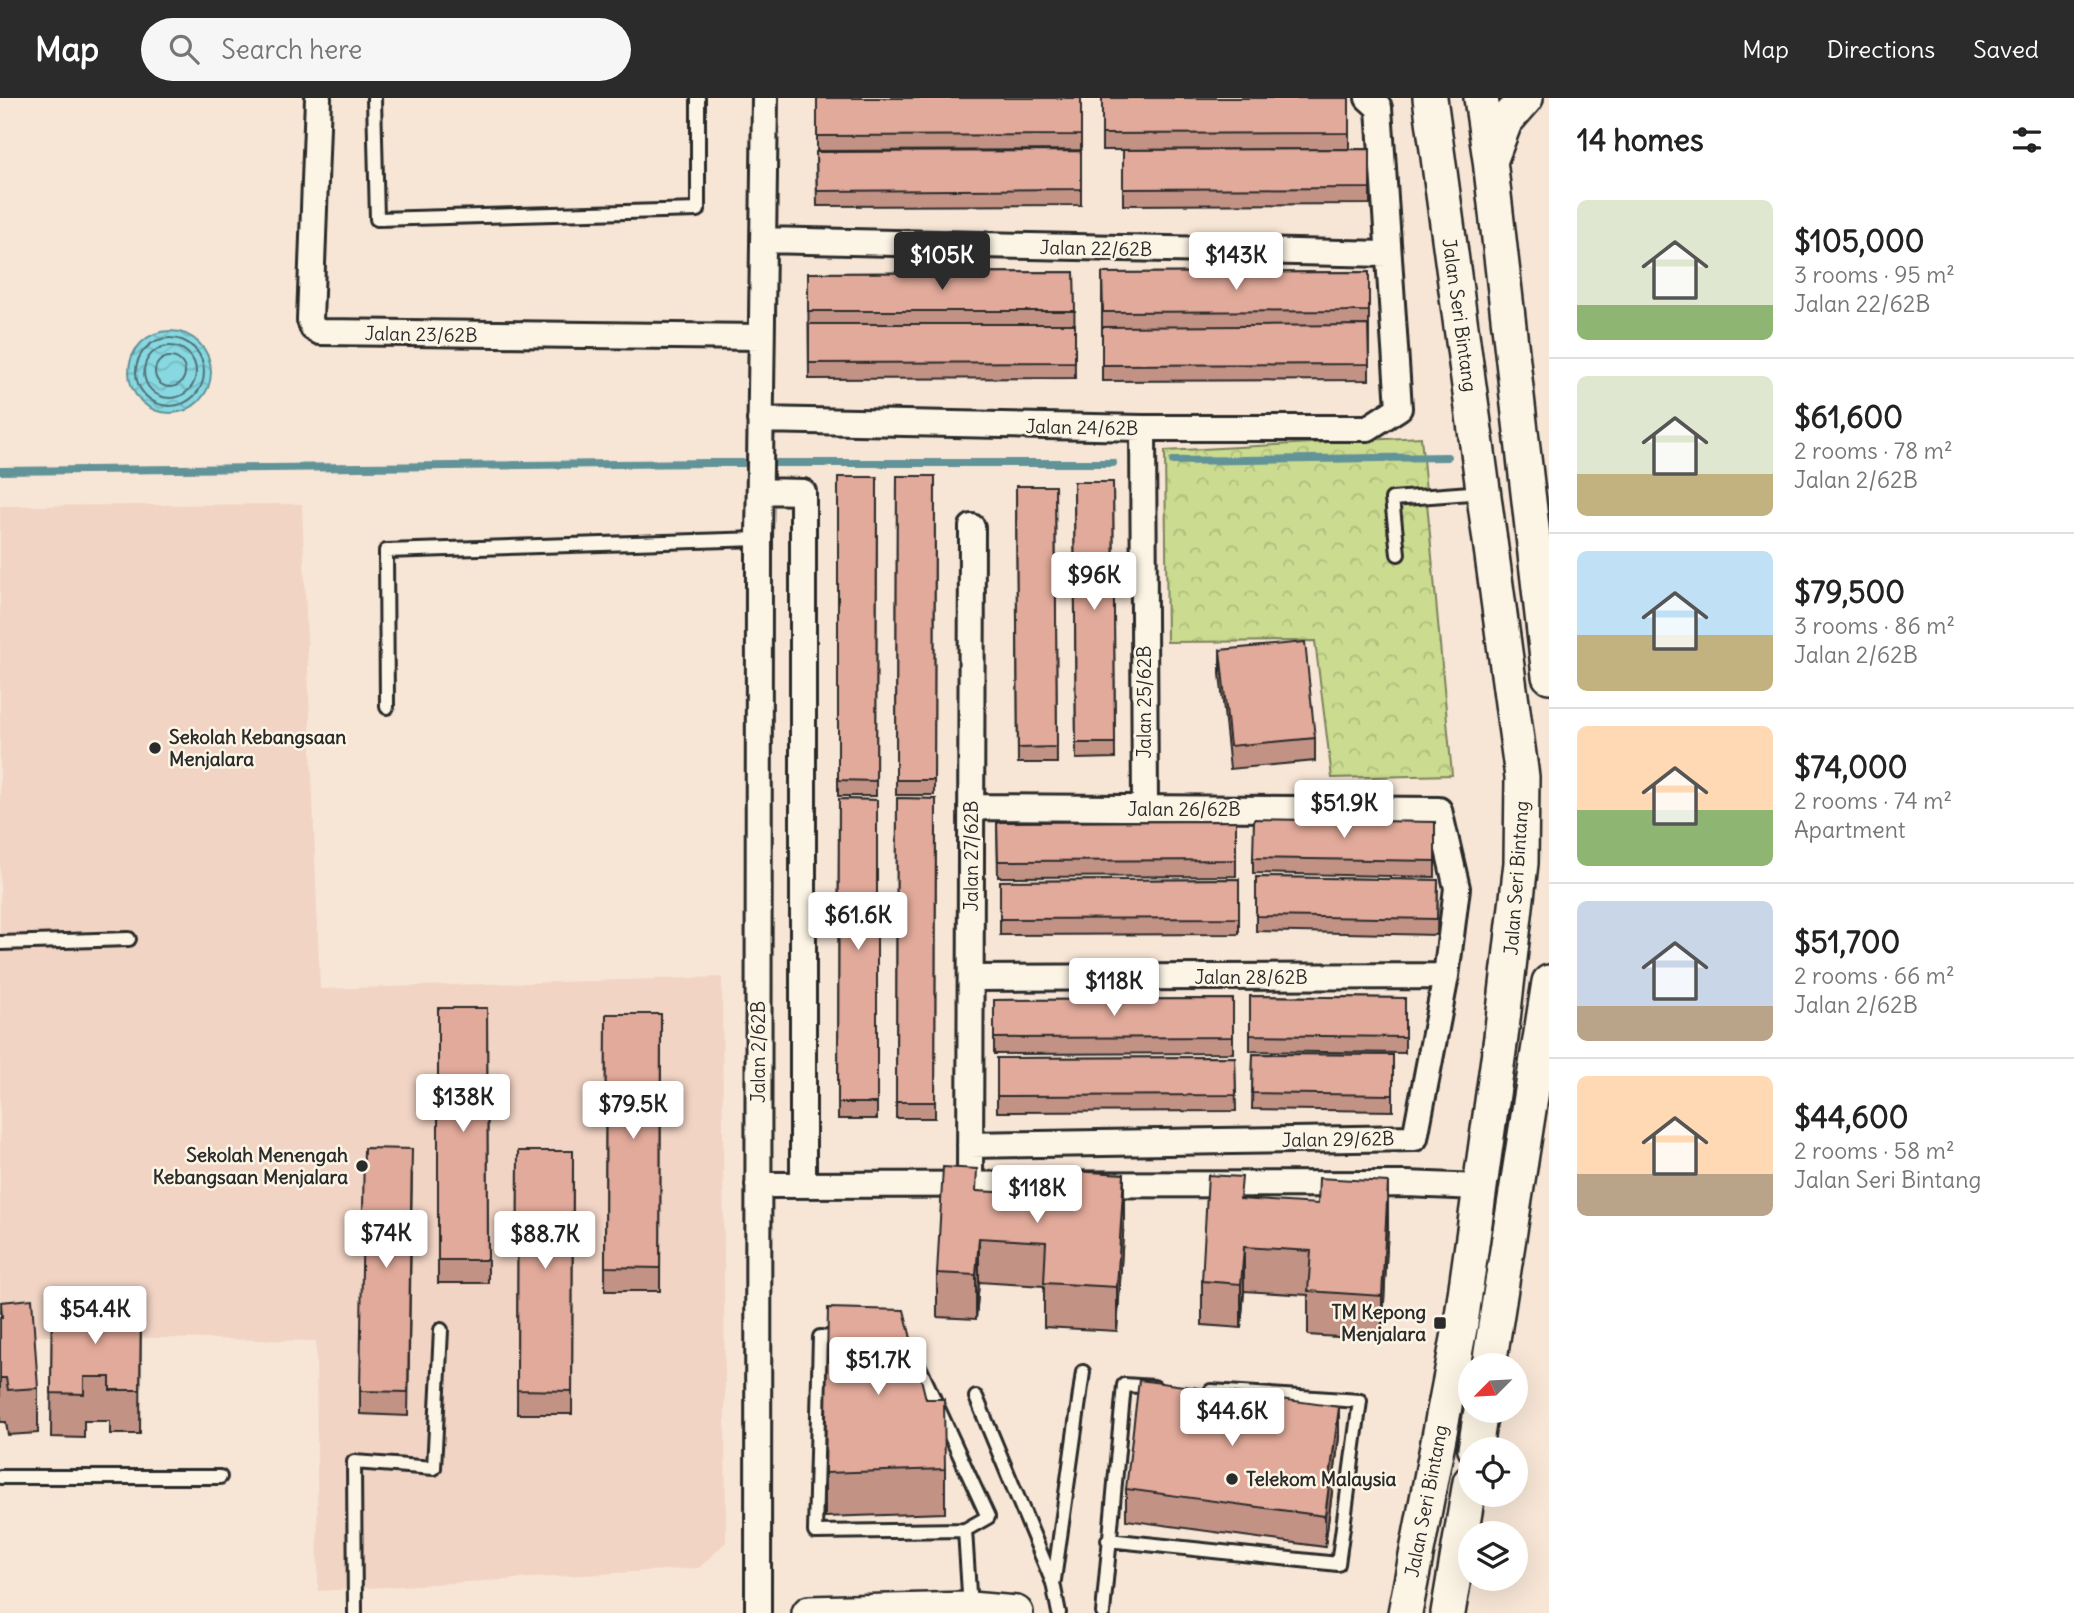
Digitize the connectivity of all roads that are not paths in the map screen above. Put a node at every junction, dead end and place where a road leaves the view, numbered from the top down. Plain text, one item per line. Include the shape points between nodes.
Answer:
1 (318, 98) edge
2 (374, 98) edge
3 (698, 98) edge
4 (765, 98) edge
5 (1430, 98) edge
6 (1481, 98) edge
7 (1526, 98) edge
8 (1373, 103) edge
9 (1490, 160) junction
10 (763, 240) junction
11 (1388, 254) junction
12 (761, 337) junction
13 (760, 420) junction
14 (1143, 428) junction
15 (760, 491) junction
16 (1483, 492) junction
17 (972, 527) dead end
18 (759, 539) junction
19 (1398, 554) dead end
20 (1549, 676) edge
21 (387, 707) dead end
22 (971, 807) junction
23 (1145, 808) junction
24 (1439, 810) joint
25 (129, 939) dead end
26 (0, 943) edge
27 (1446, 976) junction
28 (971, 978) junction
29 (1549, 982) edge
30 (970, 1145) junction
31 (758, 1185) junction
32 (803, 1185) junction
33 (970, 1185) junction
34 (1479, 1187) junction
35 (441, 1330) dead end
36 (858, 1339) edge
37 (895, 1341) edge
38 (1491, 1353) edge
39 (1083, 1373) dead end
40 (1166, 1388) edge
41 (1194, 1390) edge
42 (976, 1396) dead end
43 (0, 1477) edge
44 (220, 1478) dead end
45 (1466, 1507) edge
46 (965, 1530) junction
47 (1108, 1539) junction
48 (1053, 1583) junction
49 (970, 1609) junction
50 (355, 1613) edge
51 (758, 1613) edge
52 (809, 1613) edge
53 (1016, 1613) edge
54 (1059, 1613) edge
55 (1103, 1613) edge
56 (1405, 1613) edge
57 (1448, 1613) edge

1 - 12 street, Jalan 23/62B via 310,320 320,332
2 - 3 lane via 377,219 698,211
4 - 10 street, Jalan 2/62B
5 - 16 street, Jalan Seri Bintang
6 - 9 street
7 - 9 street via 1505,122
8 - 11 street
9 - 20 street
10 - 11 street, Jalan 22/62B
10 - 12 street, Jalan 2/62B
11 - 14 street, Jalan 24/62B via 1399,408 1368,428
12 - 13 street, Jalan 2/62B
13 - 14 street, Jalan 24/62B
13 - 15 street, Jalan 2/62B
14 - 23 street, Jalan 25/62B
15 - 18 street, Jalan 2/62B
15 - 32 street via 803,492
16 - 19 lane via 1392,499
16 - 34 street, Jalan Seri Bintang via 1522,777 1518,894
17 - 22 street, Jalan 27/62B
18 - 21 lane via 386,551
18 - 31 street, Jalan 2/62B
22 - 23 street, Jalan 26/62B
22 - 28 street, Jalan 27/62B
23 - 24 street, Jalan 26/62B
24 - 27 street, Jalan 29/62B via 1457,888
25 - 26 lane
27 - 28 street, Jalan 28/62B
27 - 30 street, Jalan 29/62B via 1415,1138
28 - 30 street, Jalan 27/62B
29 - 38 street
30 - 33 street, Jalan 27/62B
31 - 32 street
31 - 51 street, Jalan 2/62B
32 - 33 street
33 - 34 street
34 - 56 street, Jalan Seri Bintang via 1461,1323
35 - 50 lane via 435,1468 354,1462
36 - 46 lane via 820,1337 815,1532
37 - 46 lane via 908,1342 988,1517
39 - 48 lane
40 - 47 lane via 1124,1385
41 - 47 lane via 1360,1401 1338,1564
42 - 48 lane
43 - 44 lane
45 - 57 street, Jalan Seri Bintang
46 - 49 lane
47 - 55 lane
48 - 54 lane
49 - 52 street
49 - 53 street

